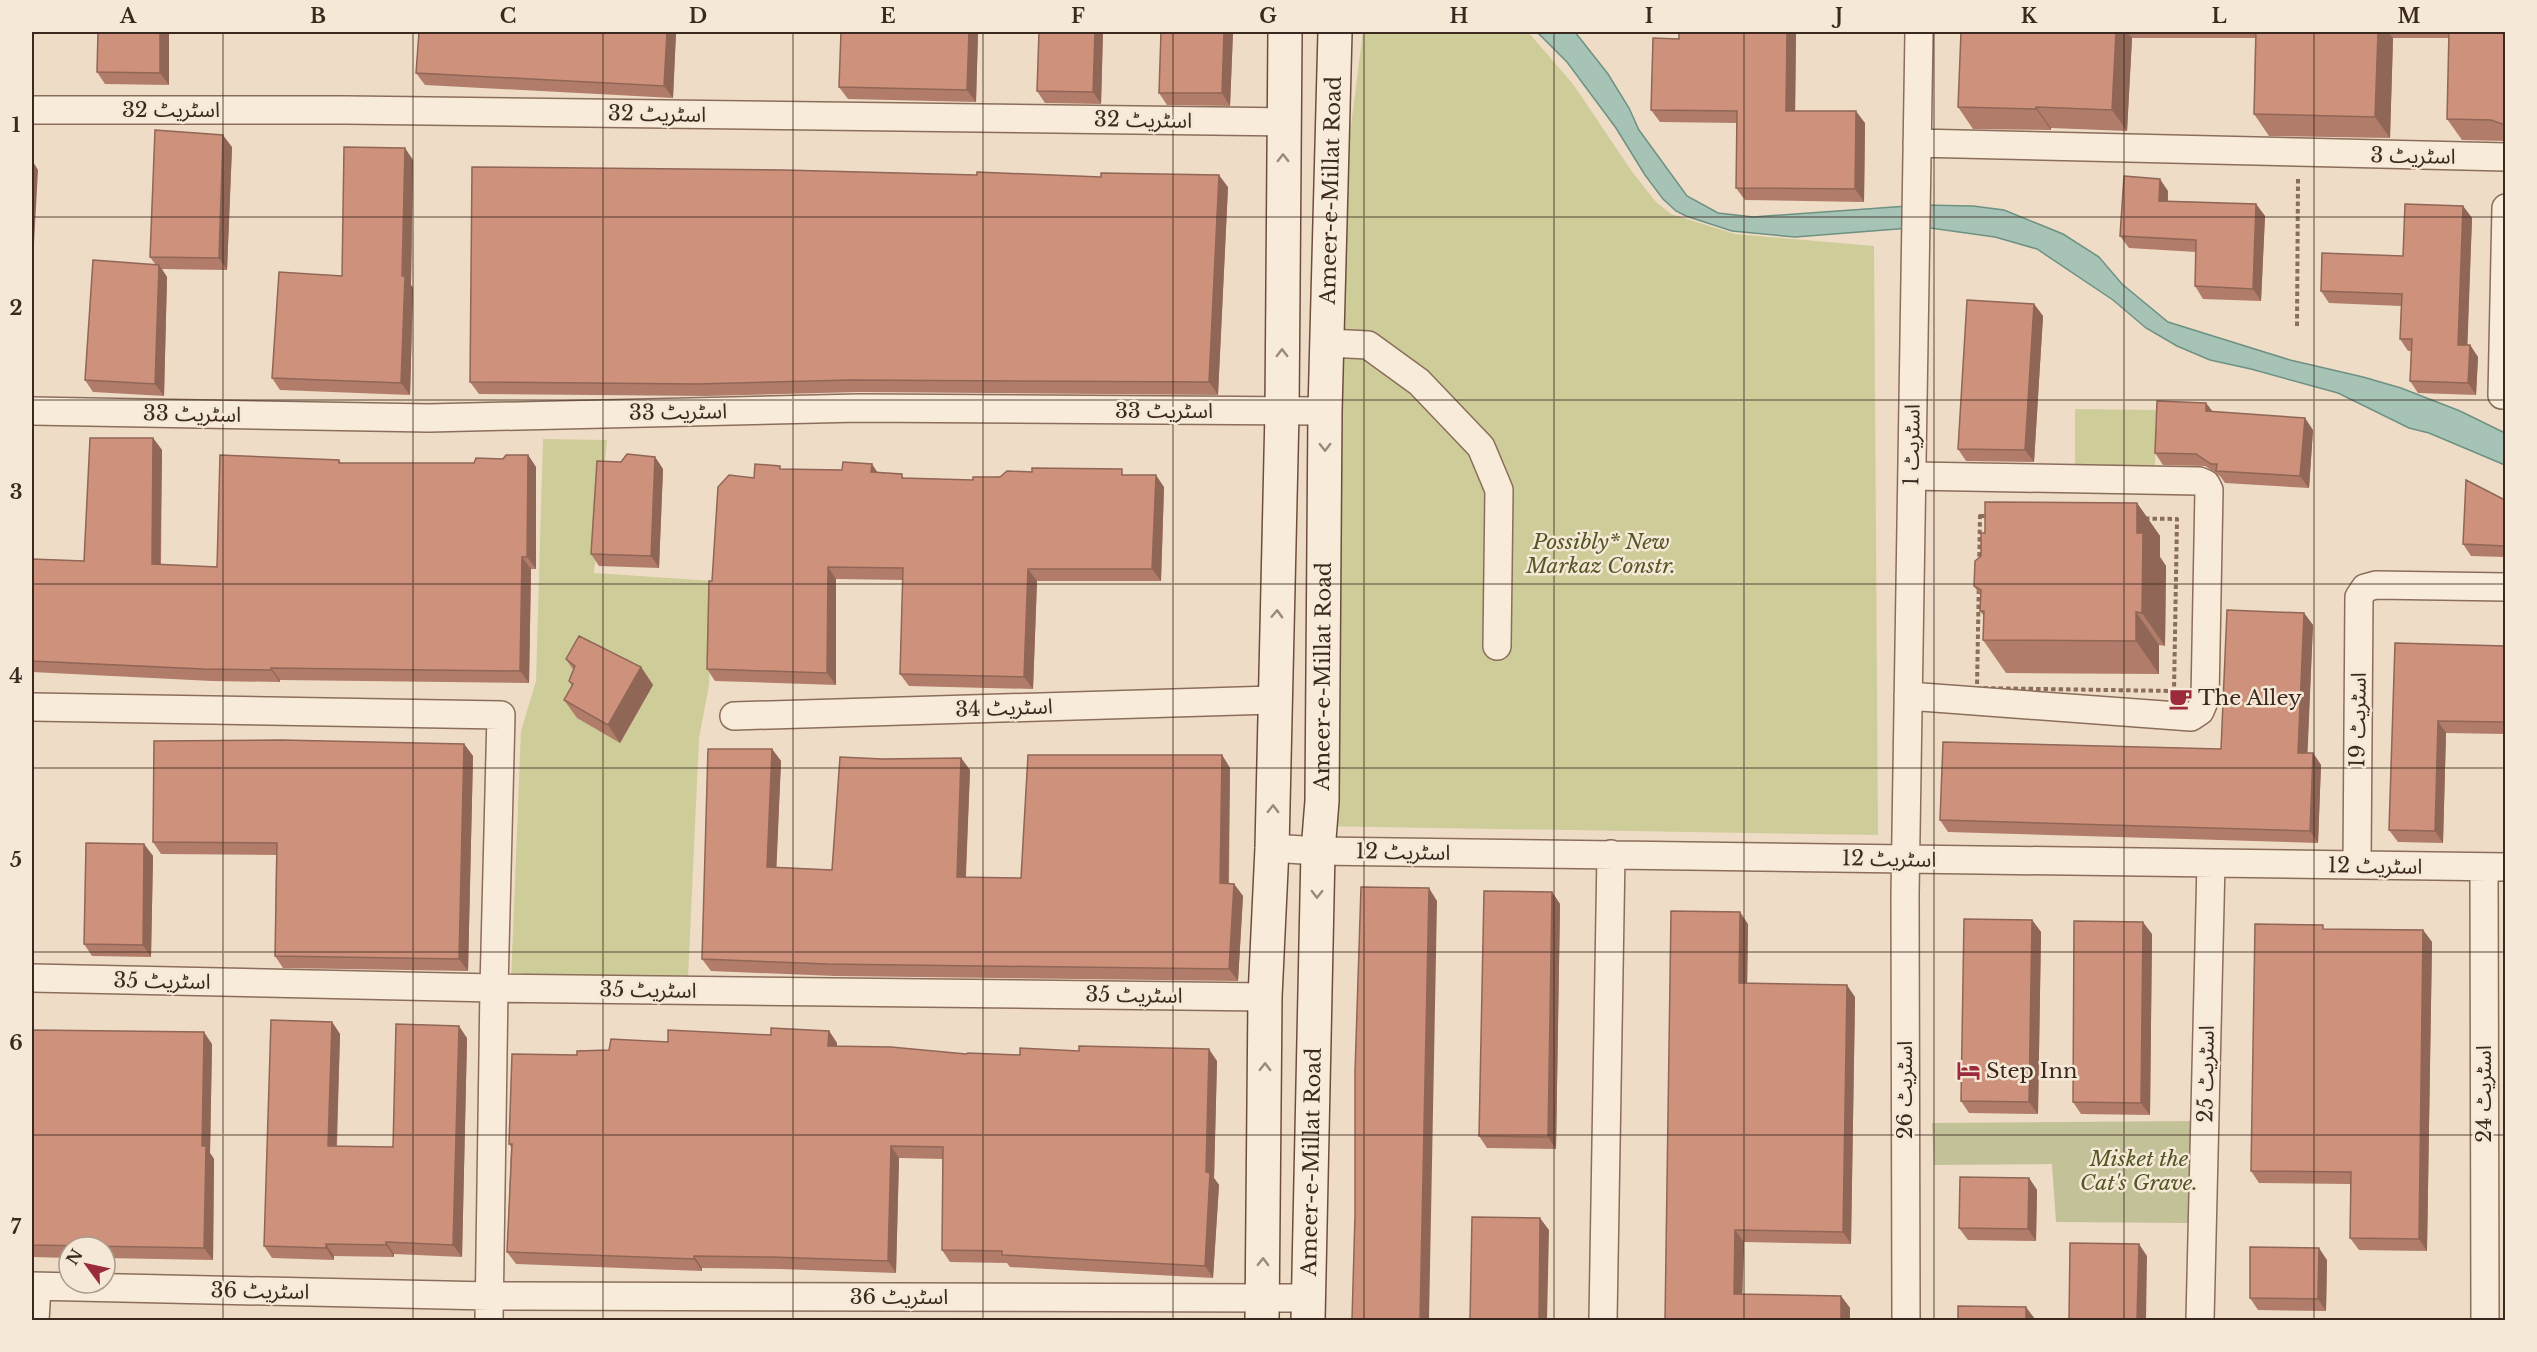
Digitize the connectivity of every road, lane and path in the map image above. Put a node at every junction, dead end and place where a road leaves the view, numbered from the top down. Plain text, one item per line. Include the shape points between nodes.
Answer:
1 (1285, 32) edge
2 (1335, 32) edge
3 (1919, 32) edge
4 (32, 110) edge
5 (1283, 122) junction
6 (1917, 143) junction
7 (2309, 154) junction
8 (2505, 157) edge
9 (2505, 208) edge
10 (2297, 326) dead end
11 (1328, 343) junction
12 (2502, 395) dead end
13 (32, 411) edge
14 (1325, 411) junction
15 (1282, 412) junction
16 (1912, 476) junction
17 (2505, 587) edge
18 (1497, 646) dead end
19 (1977, 688) joint
20 (1908, 696) junction
21 (1274, 700) junction
22 (32, 707) edge
23 (734, 716) dead end
24 (1272, 848) junction
25 (1318, 851) junction
26 (1611, 854) junction
27 (1907, 859) junction
28 (2211, 863) junction
29 (2356, 865) junction
30 (2495, 867) edge
31 (32, 978) edge
32 (494, 988) junction
33 (1265, 997) junction
34 (34, 1286) edge
35 (489, 1308) edge
36 (1262, 1309) edge
37 (1308, 1309) edge
38 (35, 1320) edge
39 (1603, 1320) edge
40 (1906, 1320) edge
41 (2200, 1320) edge
42 (2485, 1320) edge

1 - 5 main road
2 - 11 main road, Ameer-e-Millat Road
3 - 6 street, اسٹریٹ 1
4 - 5 street, اسٹریٹ 32 via 346,110
15 -> 5 main road
6 - 7 street, اسٹریٹ 3
6 - 16 street, اسٹریٹ 1
7 - 8 street, اسٹریٹ 3
7 - 10 path
9 - 12 street
11 - 14 main road, Ameer-e-Millat Road
11 - 18 street via 1368,345 1419,382 1482,447 1499,490
13 - 15 street, اسٹریٹ 33 via 429,418 859,408
14 - 15 street, اسٹریٹ 33
14 -> 25 main road, Ameer-e-Millat Road via 1322,801
21 -> 15 main road
16 - 20 street, اسٹریٹ 1
16 - 20 street via 2199,481 2209,490 2205,699 2200,711 2190,717
17 - 29 street, اسٹریٹ 19 via 2376,585 2365,588 2359,597
19 - 19 path via 1980,516 2177,519 2174,692
20 - 27 street, اسٹریٹ 1
21 - 23 street, اسٹریٹ 34
24 -> 21 main road
22 - 32 street via 501,715
24 - 25 street, اسٹریٹ 12
24 - 33 main road
25 - 26 street, اسٹریٹ 12
25 -> 37 main road, Ameer-e-Millat Road
26 - 27 street, اسٹریٹ 12
26 - 39 street
27 - 28 street, اسٹریٹ 12
27 - 40 street, اسٹریٹ 26
28 - 29 street, اسٹریٹ 12
28 - 41 street, اسٹریٹ 25
29 - 30 street, اسٹریٹ 12
30 - 42 street, اسٹریٹ 24
31 - 32 street, اسٹریٹ 35
32 - 33 street, اسٹریٹ 35
32 - 35 street
36 -> 33 main road
34 - 35 street, اسٹریٹ 36
34 - 38 street
35 - 36 street, اسٹریٹ 36
36 - 37 street, اسٹریٹ 36

